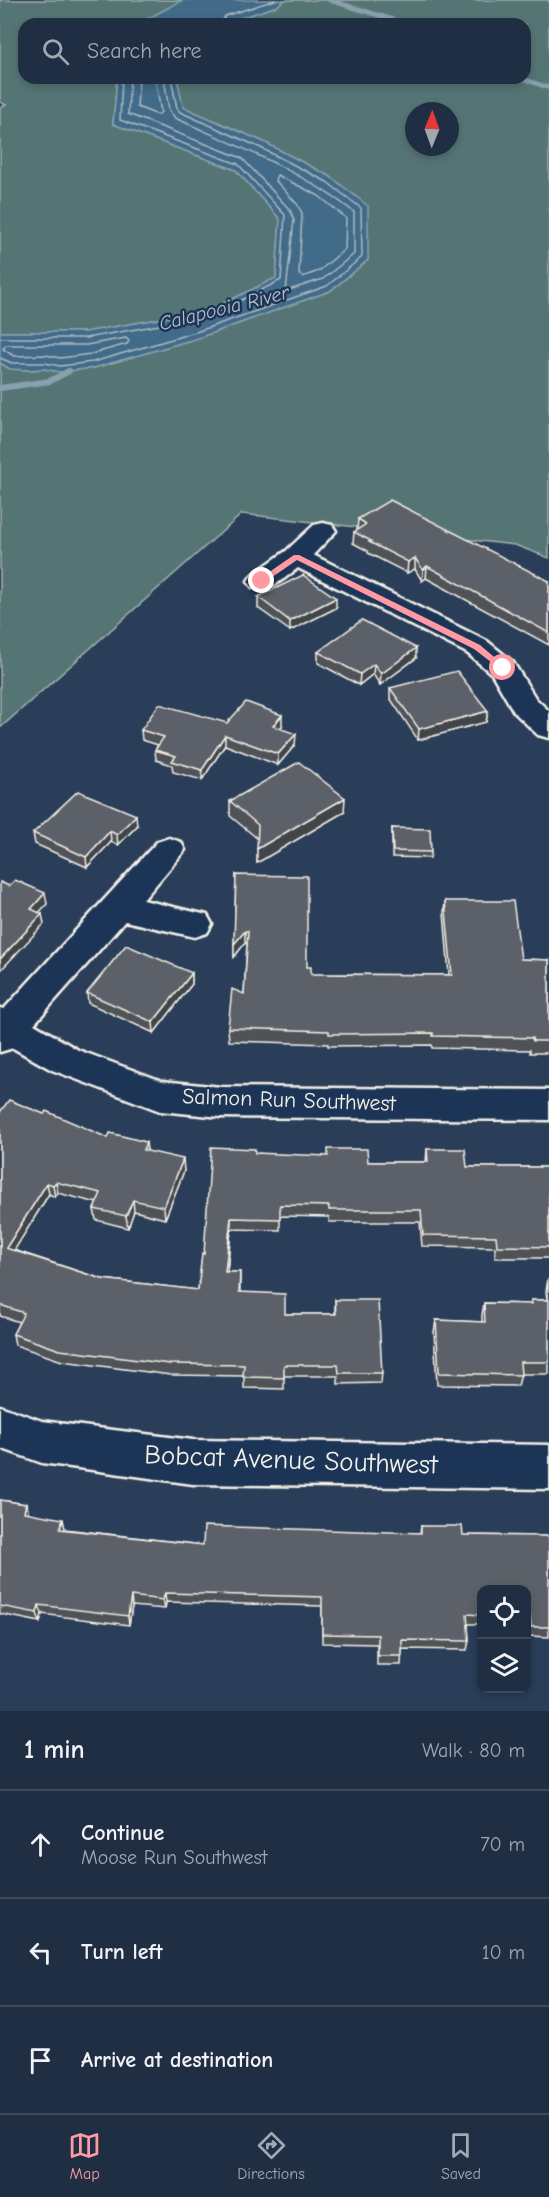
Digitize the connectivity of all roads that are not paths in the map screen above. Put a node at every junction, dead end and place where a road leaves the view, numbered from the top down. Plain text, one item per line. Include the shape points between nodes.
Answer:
1 (323, 531) dead end
2 (296, 557) junction
3 (262, 581) dead end
4 (549, 728) edge
5 (169, 850) dead end
6 (117, 907) junction
7 (195, 924) dead end
8 (3, 1030) edge
9 (549, 1105) edge
10 (0, 1427) edge
11 (549, 1467) edge

1 - 2 street
2 - 3 street
2 - 4 street via 477,647 503,668 525,705
5 - 6 street
6 - 7 street
6 - 8 street
8 - 9 street, Salmon Run Southwest via 65,1060 160,1096 221,1102
10 - 11 street, Bobcat Avenue Southwest via 42,1442 193,1462

